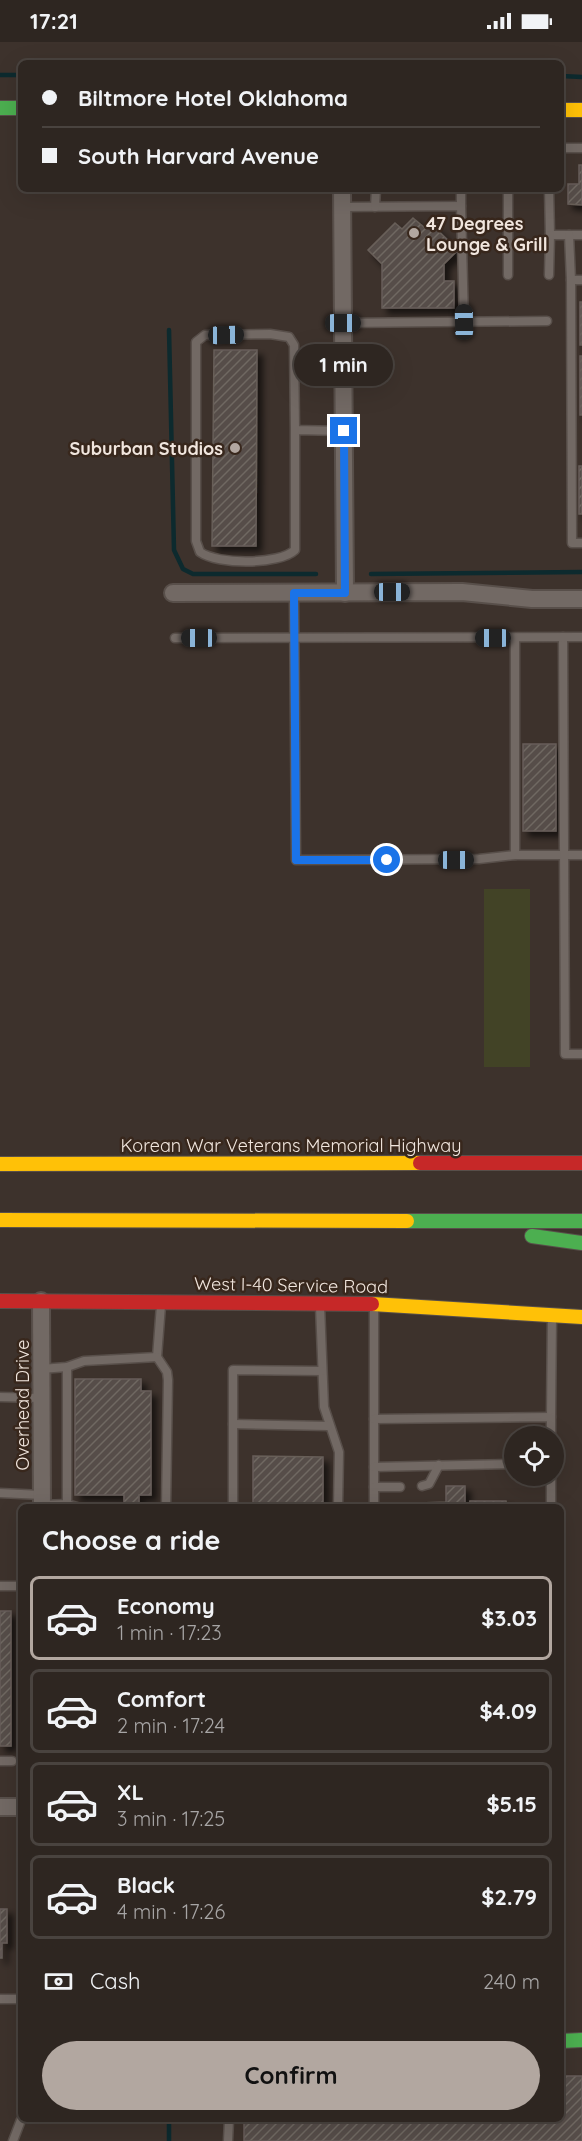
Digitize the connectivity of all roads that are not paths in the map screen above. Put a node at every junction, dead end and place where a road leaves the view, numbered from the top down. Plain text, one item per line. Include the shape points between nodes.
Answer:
1 (0, 108) edge
2 (18, 108) edge
3 (582, 110) edge
4 (564, 111) edge
5 (564, 148) edge
6 (582, 148) edge
7 (342, 192) edge
8 (376, 192) edge
9 (461, 192) edge
10 (508, 192) edge
11 (549, 192) edge
12 (461, 206) junction
13 (342, 207) junction
14 (375, 207) junction
15 (550, 235) junction
16 (569, 235) junction
17 (582, 235) edge
18 (508, 275) dead end
19 (549, 275) dead end
20 (571, 280) junction
21 (582, 280) edge
22 (547, 321) dead end
23 (464, 322) junction
24 (343, 323) junction
25 (295, 430) junction
26 (344, 431) junction
27 (582, 543) edge
28 (173, 593) dead end
29 (294, 593) junction
30 (345, 593) junction
31 (582, 599) edge
32 (563, 637) junction
33 (582, 637) edge
34 (175, 638) dead end
35 (294, 638) junction
36 (515, 638) junction
37 (515, 855) junction
38 (565, 855) junction
39 (582, 855) edge
40 (582, 1054) edge
41 (582, 1150) edge
42 (461, 1163) junction
43 (582, 1163) edge
44 (0, 1164) edge
45 (0, 1220) edge
46 (431, 1220) junction
47 (582, 1221) edge
48 (582, 1243) edge
49 (0, 1302) edge
50 (41, 1302) junction
51 (161, 1302) junction
52 (320, 1303) junction
53 (374, 1303) junction
54 (552, 1314) junction
55 (582, 1317) edge
56 (157, 1357) junction
57 (67, 1367) junction
58 (41, 1369) junction
59 (322, 1371) junction
60 (0, 1397) edge
61 (41, 1398) junction
62 (551, 1418) junction
63 (374, 1419) junction
64 (233, 1424) junction
65 (328, 1426) junction
66 (551, 1426) edge
67 (504, 1464) edge
68 (439, 1466) junction
69 (374, 1467) junction
70 (422, 1486) dead end
71 (551, 1486) edge
72 (374, 1487) junction
73 (400, 1487) dead end
74 (0, 1493) edge
75 (42, 1503) edge
76 (67, 1504) edge
77 (166, 1504) edge
78 (233, 1504) edge
79 (338, 1504) edge
80 (374, 1504) edge
81 (551, 1504) edge
82 (0, 1586) edge
83 (18, 1586) edge
84 (0, 1761) edge
85 (12, 1761) dead end
86 (0, 1807) edge
87 (18, 1807) edge
88 (0, 1999) edge
89 (18, 1999) edge
90 (564, 2040) edge
91 (582, 2040) edge
92 (20, 2122) edge
93 (229, 2122) edge
94 (13, 2141) edge
95 (228, 2141) edge

1 - 2 main road
3 - 4 main road
5 - 6 lane
7 - 13 street
8 - 14 lane
9 - 12 lane
10 - 18 lane
11 - 15 lane
12 - 14 lane
12 - 23 lane
13 - 14 lane
13 - 24 street
15 - 16 lane
15 - 19 lane
16 - 17 lane
16 - 20 lane
20 - 21 lane
20 - 27 lane via 572,543
22 - 23 lane
23 - 24 lane
24 - 26 street
25 - 25 lane via 294,345 289,337 204,336 196,342 196,541 200,552 215,560 274,560 295,550
25 - 26 lane
26 - 30 street
28 - 29 street
29 - 30 street
29 - 35 lane
30 - 31 street via 462,592
32 - 33 lane
32 - 36 lane
32 - 38 lane
34 - 35 lane
35 - 36 lane
35 - 37 lane via 296,860 479,860
36 - 37 lane
37 - 38 lane
38 - 39 lane
38 - 40 lane via 565,1054
41 - 42 main road
42 - 43 main road, Korean War Veterans Memorial Highway
42 - 44 main road, Korean War Veterans Memorial Highway
45 - 46 main road
46 - 47 main road
46 - 48 main road
49 - 50 main road, West I-40 Service Road
50 - 51 main road, West I-40 Service Road
50 - 58 street, Overhead Drive
51 - 52 main road, West I-40 Service Road
51 - 56 lane
52 - 53 main road, West I-40 Service Road
52 - 59 lane
53 - 54 main road, West I-40 Service Road
53 - 63 lane
54 - 55 main road, West I-40 Service Road
54 - 62 lane
56 - 57 lane via 84,1362
56 - 77 lane via 168,1380
57 - 58 lane
57 - 76 lane
58 - 61 street, Overhead Drive
59 - 64 lane via 232,1370
59 - 65 lane
60 - 61 lane
61 - 75 street, Overhead Drive
62 - 63 lane
62 - 66 lane
63 - 69 lane
64 - 65 lane
64 - 78 lane
65 - 79 lane via 339,1452
67 - 68 lane
68 - 69 lane
68 - 70 lane via 429,1484
69 - 72 lane
71 - 81 lane
72 - 73 lane
72 - 80 lane
74 - 75 lane
82 - 83 lane
84 - 85 lane
86 - 87 street
88 - 89 lane
90 - 91 main road
92 - 94 lane
93 - 95 lane

